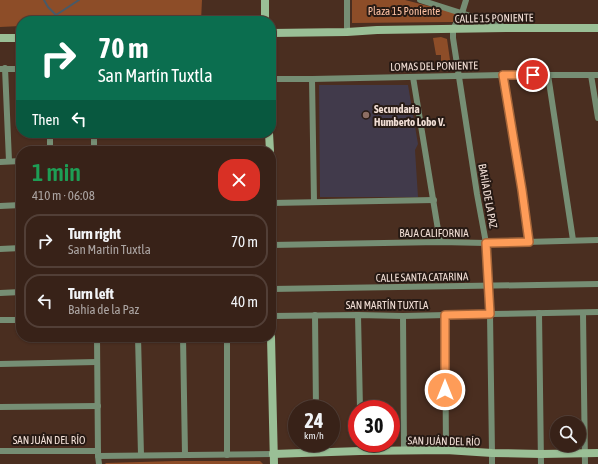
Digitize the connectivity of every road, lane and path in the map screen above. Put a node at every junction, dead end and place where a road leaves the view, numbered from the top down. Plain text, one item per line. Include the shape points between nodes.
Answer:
1 (265, 0) edge
2 (347, 0) edge
3 (420, 0) edge
4 (466, 0) edge
5 (462, 13) junction
6 (265, 16) edge
7 (506, 28) junction
8 (598, 28) edge
9 (453, 30) junction
10 (347, 32) junction
11 (276, 33) edge
12 (0, 38) edge
13 (16, 38) edge
14 (3, 68) edge
15 (16, 69) edge
16 (503, 75) junction
17 (548, 75) junction
18 (591, 75) junction
19 (598, 75) edge
20 (459, 76) junction
21 (412, 77) junction
22 (276, 79) edge
23 (312, 79) junction
24 (598, 118) edge
25 (9, 161) junction
26 (16, 161) edge
27 (0, 162) edge
28 (434, 200) junction
29 (314, 202) junction
30 (276, 203) edge
31 (0, 206) edge
32 (16, 206) edge
33 (573, 240) junction
34 (598, 240) edge
35 (440, 242) junction
36 (529, 242) junction
37 (486, 243) junction
38 (276, 245) edge
39 (16, 248) edge
40 (0, 249) edge
41 (598, 284) edge
42 (488, 286) junction
43 (276, 289) edge
44 (16, 292) edge
45 (0, 293) edge
46 (598, 312) edge
47 (539, 313) junction
48 (583, 313) junction
49 (490, 314) junction
50 (315, 315) junction
51 (358, 315) junction
52 (445, 315) junction
53 (276, 316) edge
54 (403, 316) junction
55 (0, 320) edge
56 (16, 320) edge
57 (97, 342) edge
58 (138, 342) edge
59 (183, 342) edge
60 (226, 342) edge
61 (271, 342) edge
62 (97, 362) junction
63 (0, 364) edge
64 (316, 400) edge
65 (360, 400) edge
66 (98, 406) junction
67 (0, 407) edge
68 (348, 449) edge
69 (446, 450) junction
70 (0, 451) edge
71 (400, 451) edge
72 (404, 451) junction
73 (98, 453) junction
74 (317, 453) joint
75 (492, 453) junction
76 (584, 453) junction
77 (598, 453) edge
78 (273, 454) junction
79 (541, 454) junction
80 (141, 455) junction
81 (186, 455) junction
82 (227, 455) junction
83 (99, 464) edge
84 (274, 464) edge
85 (492, 464) edge
86 (541, 464) edge
87 (585, 464) edge

1 - 6 street
2 - 10 street
3 - 5 street
4 - 5 street
5 - 7 street
5 - 9 street
7 - 8 street, CALLE 15 PONIENTE
7 - 9 street, CALLE 15 PONIENTE
9 - 10 street, CALLE 15 PONIENTE
9 - 20 street, BAHÍA DE LA PAZ
10 - 11 street, CALLE 15 PONIENTE
12 - 13 street
14 - 15 street
14 - 25 street
16 - 17 street, LOMAS DEL PONIENTE
16 - 20 street, LOMAS DEL PONIENTE
16 - 36 street
17 - 18 street, LOMAS DEL PONIENTE
17 - 33 street
18 - 19 street, LOMAS DEL PONIENTE
18 - 24 street
20 - 21 street, LOMAS DEL PONIENTE
20 - 37 street, BAHÍA DE LA PAZ
21 - 23 street, LOMAS DEL PONIENTE
21 - 28 street
22 - 23 street, LOMAS DEL PONIENTE
23 - 29 street
25 - 26 street
25 - 27 street
28 - 29 street
28 - 35 street
29 - 30 street
31 - 32 street
33 - 34 street, BAJA CALIFORNIA
33 - 36 street, BAJA CALIFORNIA
35 - 37 street, BAJA CALIFORNIA
35 - 38 street, BAJA CALIFORNIA
36 - 37 street, BAJA CALIFORNIA
37 - 42 street, BAHÍA DE LA PAZ
39 - 40 street
41 - 42 street, CALLE SANTA CATARINA
42 - 43 street, CALLE SANTA CATARINA
42 - 49 street, BAHÍA DE LA PAZ
44 - 45 street
46 - 48 street, SAN MARTÍN TUXTLA
47 - 48 street, SAN MARTÍN TUXTLA
47 - 49 street, SAN MARTÍN TUXTLA
47 - 79 street
48 - 76 street
49 - 52 street, SAN MARTÍN TUXTLA
49 - 75 street, BAHÍA DE LA PAZ
50 - 51 street, SAN MARTÍN TUXTLA
50 - 53 street, SAN MARTÍN TUXTLA
50 - 64 street
51 - 54 street, SAN MARTÍN TUXTLA
51 - 65 street
52 - 54 street, SAN MARTÍN TUXTLA
52 - 69 street
54 - 72 street
55 - 56 street
57 - 62 street
58 - 80 street
59 - 81 street
60 - 82 street
61 - 78 street
62 - 63 street
62 - 66 street
66 - 67 street
66 - 73 street
68 - 74 street, SAN JUÁN DEL RÍO
69 - 72 street, SAN JUÁN DEL RÍO
69 - 75 street, SAN JUÁN DEL RÍO
70 - 73 street, SAN JUÁN DEL RÍO
71 - 72 street, SAN JUÁN DEL RÍO
73 - 80 street, SAN JUÁN DEL RÍO
73 - 83 street
74 - 78 street, SAN JUÁN DEL RÍO
75 - 79 street, SAN JUÁN DEL RÍO
75 - 85 street, BAHÍA DE LA PAZ
76 - 77 street, SAN JUÁN DEL RÍO
76 - 79 street, SAN JUÁN DEL RÍO
76 - 87 street
78 - 82 street, SAN JUÁN DEL RÍO
78 - 84 street
79 - 86 street
80 - 81 street, SAN JUÁN DEL RÍO
81 - 82 street, SAN JUÁN DEL RÍO

